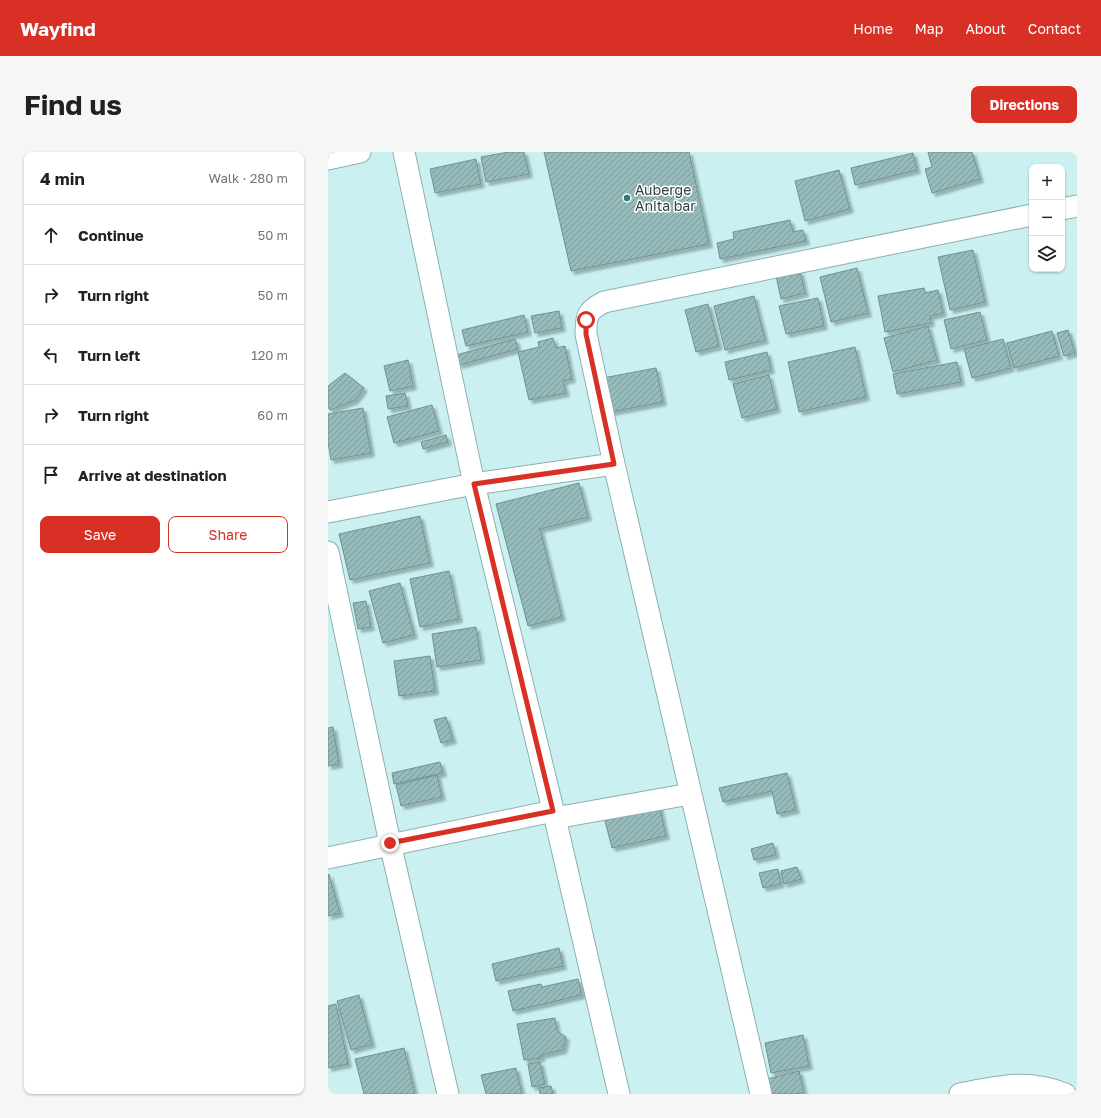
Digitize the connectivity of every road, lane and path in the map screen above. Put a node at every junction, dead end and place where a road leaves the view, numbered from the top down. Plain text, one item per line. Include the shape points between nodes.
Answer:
1 (360, 152) edge
2 (404, 152) edge
3 (328, 159) edge
4 (1077, 206) edge
5 (1065, 208) edge
6 (1029, 216) edge
7 (614, 464) junction
8 (474, 484) junction
9 (328, 512) edge
10 (328, 552) edge
11 (690, 794) junction
12 (554, 814) junction
13 (390, 843) junction
14 (328, 858) edge
15 (1031, 1090) edge
16 (448, 1094) edge
17 (618, 1094) edge
18 (761, 1094) edge
19 (960, 1094) edge
20 (1066, 1094) edge

1 - 3 street
2 - 8 street
4 - 5 street
6 - 7 street via 604,302 591,309 586,320 586,334
7 - 8 street
7 - 11 street
8 - 9 street
8 - 12 street
10 - 13 street
11 - 12 street
11 - 18 street
12 - 13 street
12 - 17 street
13 - 14 street
13 - 16 street
15 - 19 street via 1004,1084
15 - 20 street

